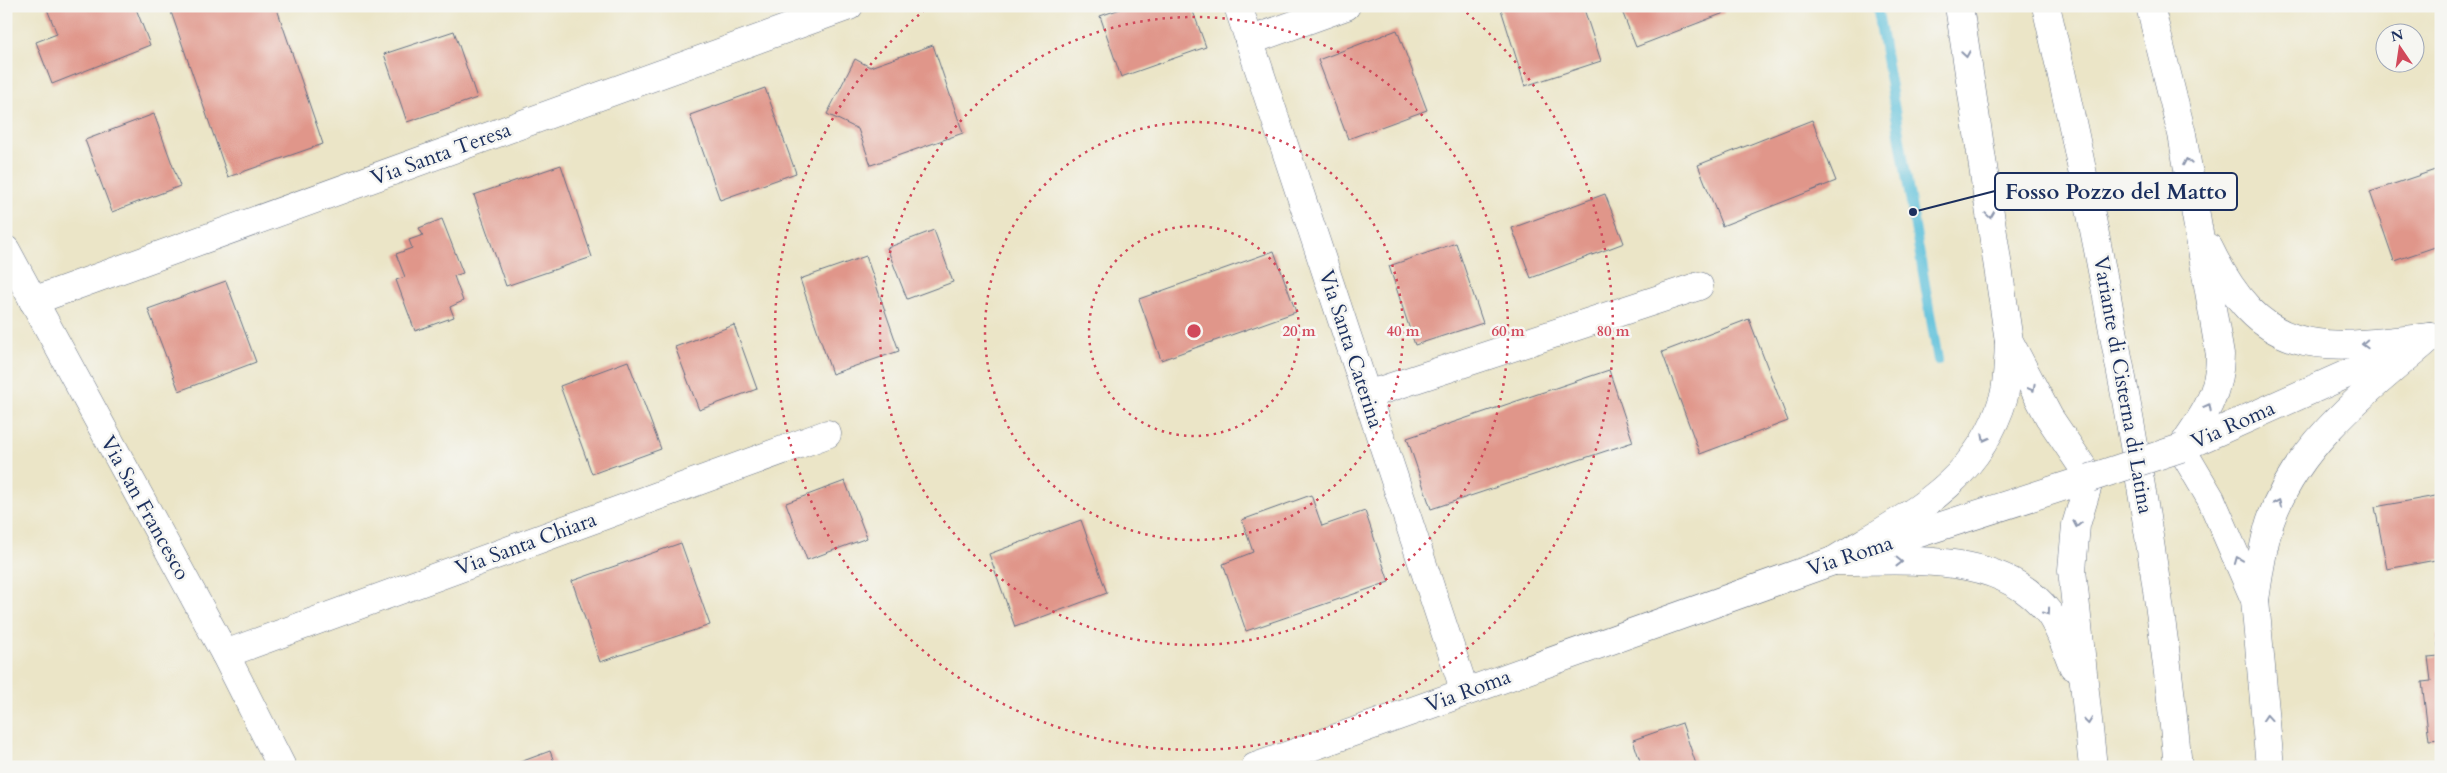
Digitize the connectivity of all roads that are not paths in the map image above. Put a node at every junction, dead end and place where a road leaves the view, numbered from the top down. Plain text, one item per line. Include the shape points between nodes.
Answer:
1 (849, 6) edge
2 (1238, 6) edge
3 (1346, 6) edge
4 (1959, 6) edge
5 (2046, 6) edge
6 (2150, 6) edge
7 (1249, 41) junction
8 (2198, 224) junction
9 (6, 250) edge
10 (1699, 286) dead end
11 (33, 301) junction
12 (2436, 335) edge
13 (2009, 341) junction
14 (1366, 395) junction
15 (828, 434) dead end
16 (2181, 448) junction
17 (2090, 478) junction
18 (1833, 561) junction
19 (2255, 600) junction
20 (225, 654) junction
21 (1465, 692) junction
22 (2085, 693) junction
23 (282, 767) edge
24 (1254, 767) edge
25 (2093, 767) edge
26 (2178, 767) edge
27 (2270, 767) edge

1 - 11 street, Via Santa Teresa
2 - 7 street, Via Santa Caterina
3 - 7 street
4 -> 13 street
5 - 26 street, Variante di Cisterna di Latina via 2098,244 2135,446 2161,616
8 -> 6 street via 2182,134
7 - 14 street, Via Santa Caterina
12 -> 8 street via 2342,345 2318,344 2283,335 2257,318 2239,298 2219,269
16 -> 8 street via 2213,397 2220,367 2219,344
9 - 11 street, Via San Francesco
10 - 14 street
11 - 20 street, Via San Francesco
12 - 16 street, Via Roma
19 -> 12 street via 2271,521 2291,478 2334,424 2368,390
13 -> 17 street via 2049,417
13 -> 18 street via 2004,395 1984,440 1966,468 1935,498
14 - 21 street, Via Santa Caterina
15 - 20 street, Via Santa Chiara
16 - 17 street, Via Roma, bridge
19 -> 16 street via 2211,500
17 - 18 street, Via Roma
17 -> 22 street via 2076,525 2072,570
18 - 21 street, Via Roma
18 -> 22 street via 1948,564 1987,570 2004,577 2028,592 2050,615
27 -> 19 street
20 - 23 street, Via San Francesco
21 - 24 street, Via Roma
22 -> 25 street

